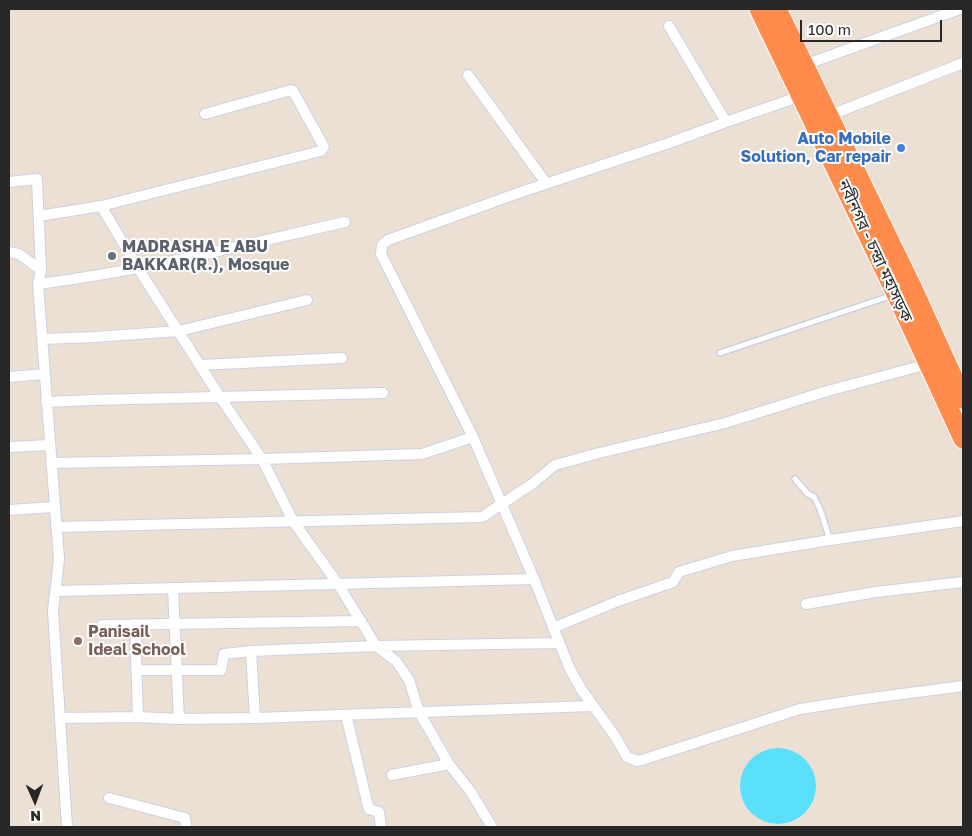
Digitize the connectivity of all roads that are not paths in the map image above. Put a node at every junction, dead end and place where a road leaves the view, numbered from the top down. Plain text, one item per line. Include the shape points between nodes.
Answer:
1 (759, 9) edge
2 (777, 9) edge
3 (960, 9) edge
4 (669, 26) dead end
5 (963, 63) edge
6 (804, 65) junction
7 (468, 75) dead end
8 (801, 96) junction
9 (205, 114) dead end
10 (828, 116) junction
11 (726, 122) junction
12 (9, 182) edge
13 (546, 183) junction
14 (101, 206) junction
15 (39, 216) junction
16 (346, 222) dead end
17 (9, 252) edge
18 (138, 268) junction
19 (41, 270) junction
20 (38, 284) junction
21 (896, 294) junction
22 (307, 300) dead end
23 (179, 332) junction
24 (42, 339) junction
25 (720, 353) dead end
26 (342, 358) dead end
27 (928, 364) junction
28 (201, 366) junction
29 (44, 374) junction
30 (9, 377) edge
31 (382, 393) dead end
32 (220, 397) junction
33 (963, 399) edge
34 (46, 402) junction
35 (473, 437) junction
36 (963, 439) edge
37 (50, 445) junction
38 (9, 447) edge
39 (262, 459) junction
40 (51, 462) junction
41 (795, 479) dead end
42 (502, 503) junction
43 (54, 507) junction
44 (9, 510) edge
45 (293, 521) junction
46 (963, 522) edge
47 (56, 527) junction
48 (830, 540) junction
49 (534, 579) junction
50 (963, 582) edge
51 (338, 584) junction
52 (173, 588) junction
53 (56, 591) junction
54 (806, 604) dead end
55 (361, 620) junction
56 (135, 624) junction
57 (174, 624) junction
58 (102, 625) dead end
59 (553, 628) junction
60 (559, 643) junction
61 (376, 646) junction
62 (251, 651) junction
63 (136, 670) junction
64 (176, 670) junction
65 (963, 686) edge
66 (593, 706) junction
67 (419, 712) junction
68 (346, 715) junction
69 (138, 717) junction
70 (60, 718) junction
71 (254, 718) junction
72 (179, 719) junction
73 (449, 764) junction
74 (392, 774) dead end
75 (109, 798) dead end
76 (67, 827) edge
77 (186, 827) edge
78 (381, 827) edge
79 (492, 827) edge

1 - 8 highway, নবীনগর - চন্দ্রা মহাসড়ক
2 - 6 highway, নবীনগর - চন্দ্রা মহাসড়ক
3 - 6 street
4 - 11 street
5 - 10 street
6 - 10 highway, নবীনগর - চন্দ্রা মহাসড়ক
7 - 13 street
8 - 11 street
8 - 21 highway, নবীনগর - চন্দ্রা মহাসড়ক
9 - 14 street via 291,90 324,147 322,151
10 - 33 highway, নবীনগর - চন্দ্রা মহাসড়ক
11 - 13 street
12 - 15 street via 37,179
13 - 35 street via 388,240 382,245 381,254
14 - 15 street
14 - 18 street
15 - 19 street
16 - 18 street
17 - 19 street via 19,254
18 - 20 street
18 - 23 street
19 - 20 street
20 - 24 street
21 - 25 lane
21 - 27 highway, নবীনগর - চন্দ্রা মহাসড়ক
22 - 23 street
23 - 24 street
23 - 28 street
24 - 29 street
26 - 28 street
27 - 36 highway, নবীনগর - চন্দ্রা মহাসড়ক
27 - 42 street via 725,423 555,465
28 - 32 street
29 - 30 street
29 - 34 street
31 - 32 street
32 - 34 street
32 - 39 street
34 - 37 street
35 - 39 street via 422,454
35 - 42 street
37 - 38 street
37 - 40 street
39 - 40 street
39 - 45 street
40 - 43 street
41 - 48 lane via 814,497
42 - 45 street via 482,517
42 - 49 street
43 - 44 street
43 - 47 street
45 - 47 street
45 - 51 street
46 - 48 street
47 - 53 street
48 - 59 street via 732,556 679,572 673,582
49 - 51 street
49 - 59 street
50 - 54 street
51 - 52 street
51 - 55 street
52 - 53 street
52 - 57 street
53 - 70 street via 53,611
55 - 57 street
55 - 61 street
56 - 57 street
56 - 58 street
56 - 63 street
57 - 64 street
59 - 60 street
60 - 61 street
60 - 66 street via 569,667
61 - 62 street
61 - 67 street via 396,661 409,680
62 - 64 street via 224,654 221,670
62 - 71 street
63 - 64 street
63 - 69 street
64 - 72 street
65 - 66 street via 800,709 637,761 627,757
66 - 67 street
67 - 68 street
67 - 73 street
68 - 71 street
68 - 78 street via 368,806 379,812
69 - 70 street
69 - 72 street
70 - 76 street
71 - 72 street
73 - 74 street
73 - 79 street
75 - 77 street via 185,818

